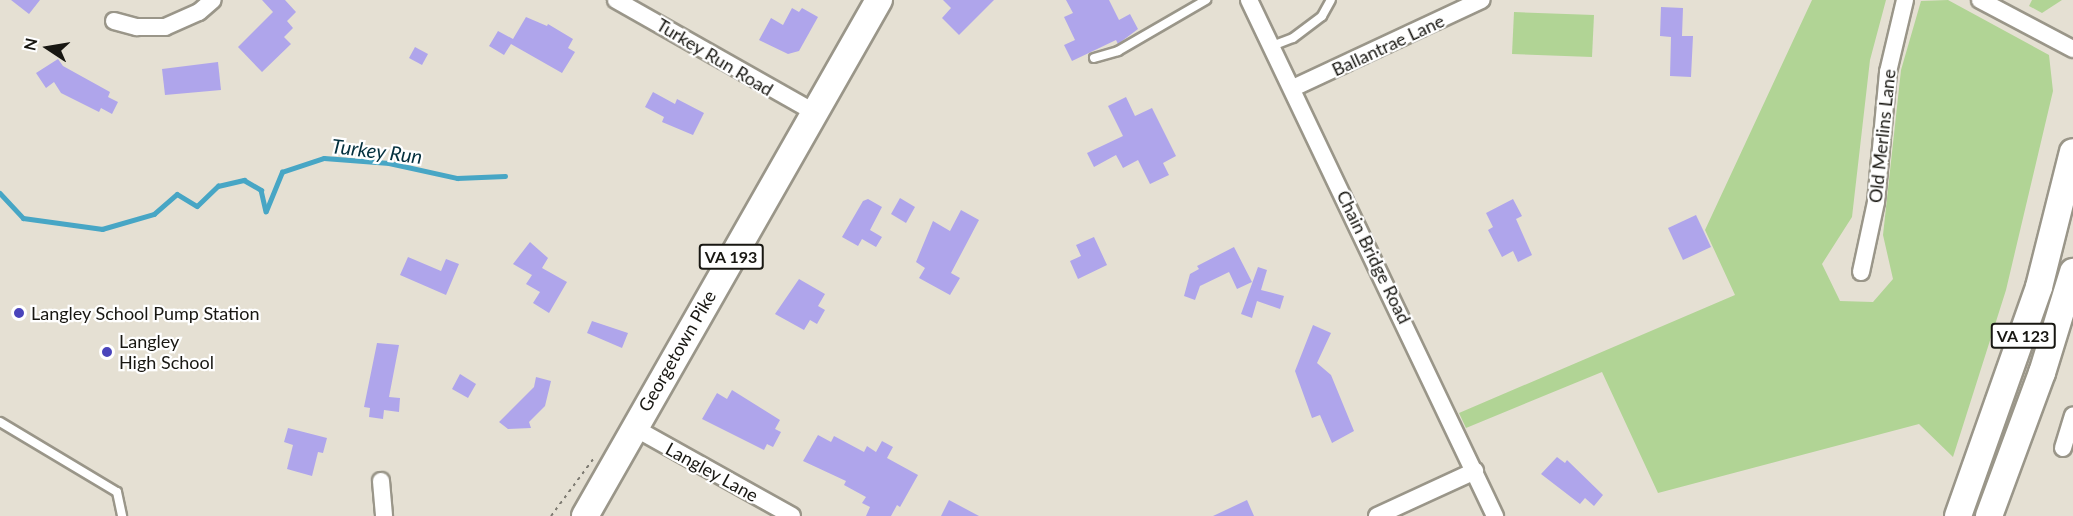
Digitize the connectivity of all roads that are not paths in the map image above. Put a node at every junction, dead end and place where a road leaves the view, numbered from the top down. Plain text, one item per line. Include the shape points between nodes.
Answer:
1 (213, 0) edge
2 (616, 0) edge
3 (879, 0) edge
4 (1206, 0) edge
5 (1249, 0) edge
6 (1331, 0) edge
7 (1482, 0) edge
8 (1905, 0) edge
9 (1980, 0) edge
10 (114, 21) dead end
11 (1272, 46) junction
12 (2073, 49) edge
13 (1094, 58) dead end
14 (1293, 88) junction
15 (814, 112) junction
16 (2073, 152) edge
17 (1861, 272) dead end
18 (2073, 272) edge
19 (2073, 415) edge
20 (0, 422) edge
21 (633, 427) junction
22 (2063, 448) dead end
23 (1475, 471) junction
24 (381, 481) dead end
25 (122, 516) edge
26 (384, 516) edge
27 (585, 516) edge
28 (792, 516) edge
29 (1377, 516) edge
30 (1495, 516) edge
31 (1958, 516) edge
32 (1989, 516) edge

1 - 10 street via 199,12 165,27 137,27
2 - 15 street, Turkey Run Road
3 - 15 main road, Georgetown Pike / VA 193
4 - 13 lane via 1118,51
5 - 11 street, Chain Bridge Road
6 - 11 lane via 1322,16 1293,38
7 - 14 street, Ballantrae Lane
8 - 17 street, Old Merlins Lane via 1888,72 1876,202
9 - 12 street
11 - 14 street, Chain Bridge Road
14 - 23 street, Chain Bridge Road
15 - 21 main road, Georgetown Pike / VA 193
16 - 31 main road, VA 123 via 2039,287
18 - 32 main road, VA 123 via 2045,364
19 - 22 street
20 - 25 lane via 117,492
21 - 27 main road, Georgetown Pike / VA 193
21 - 28 street, Langley Lane
23 - 29 street
23 - 30 street, Chain Bridge Road
24 - 26 street

